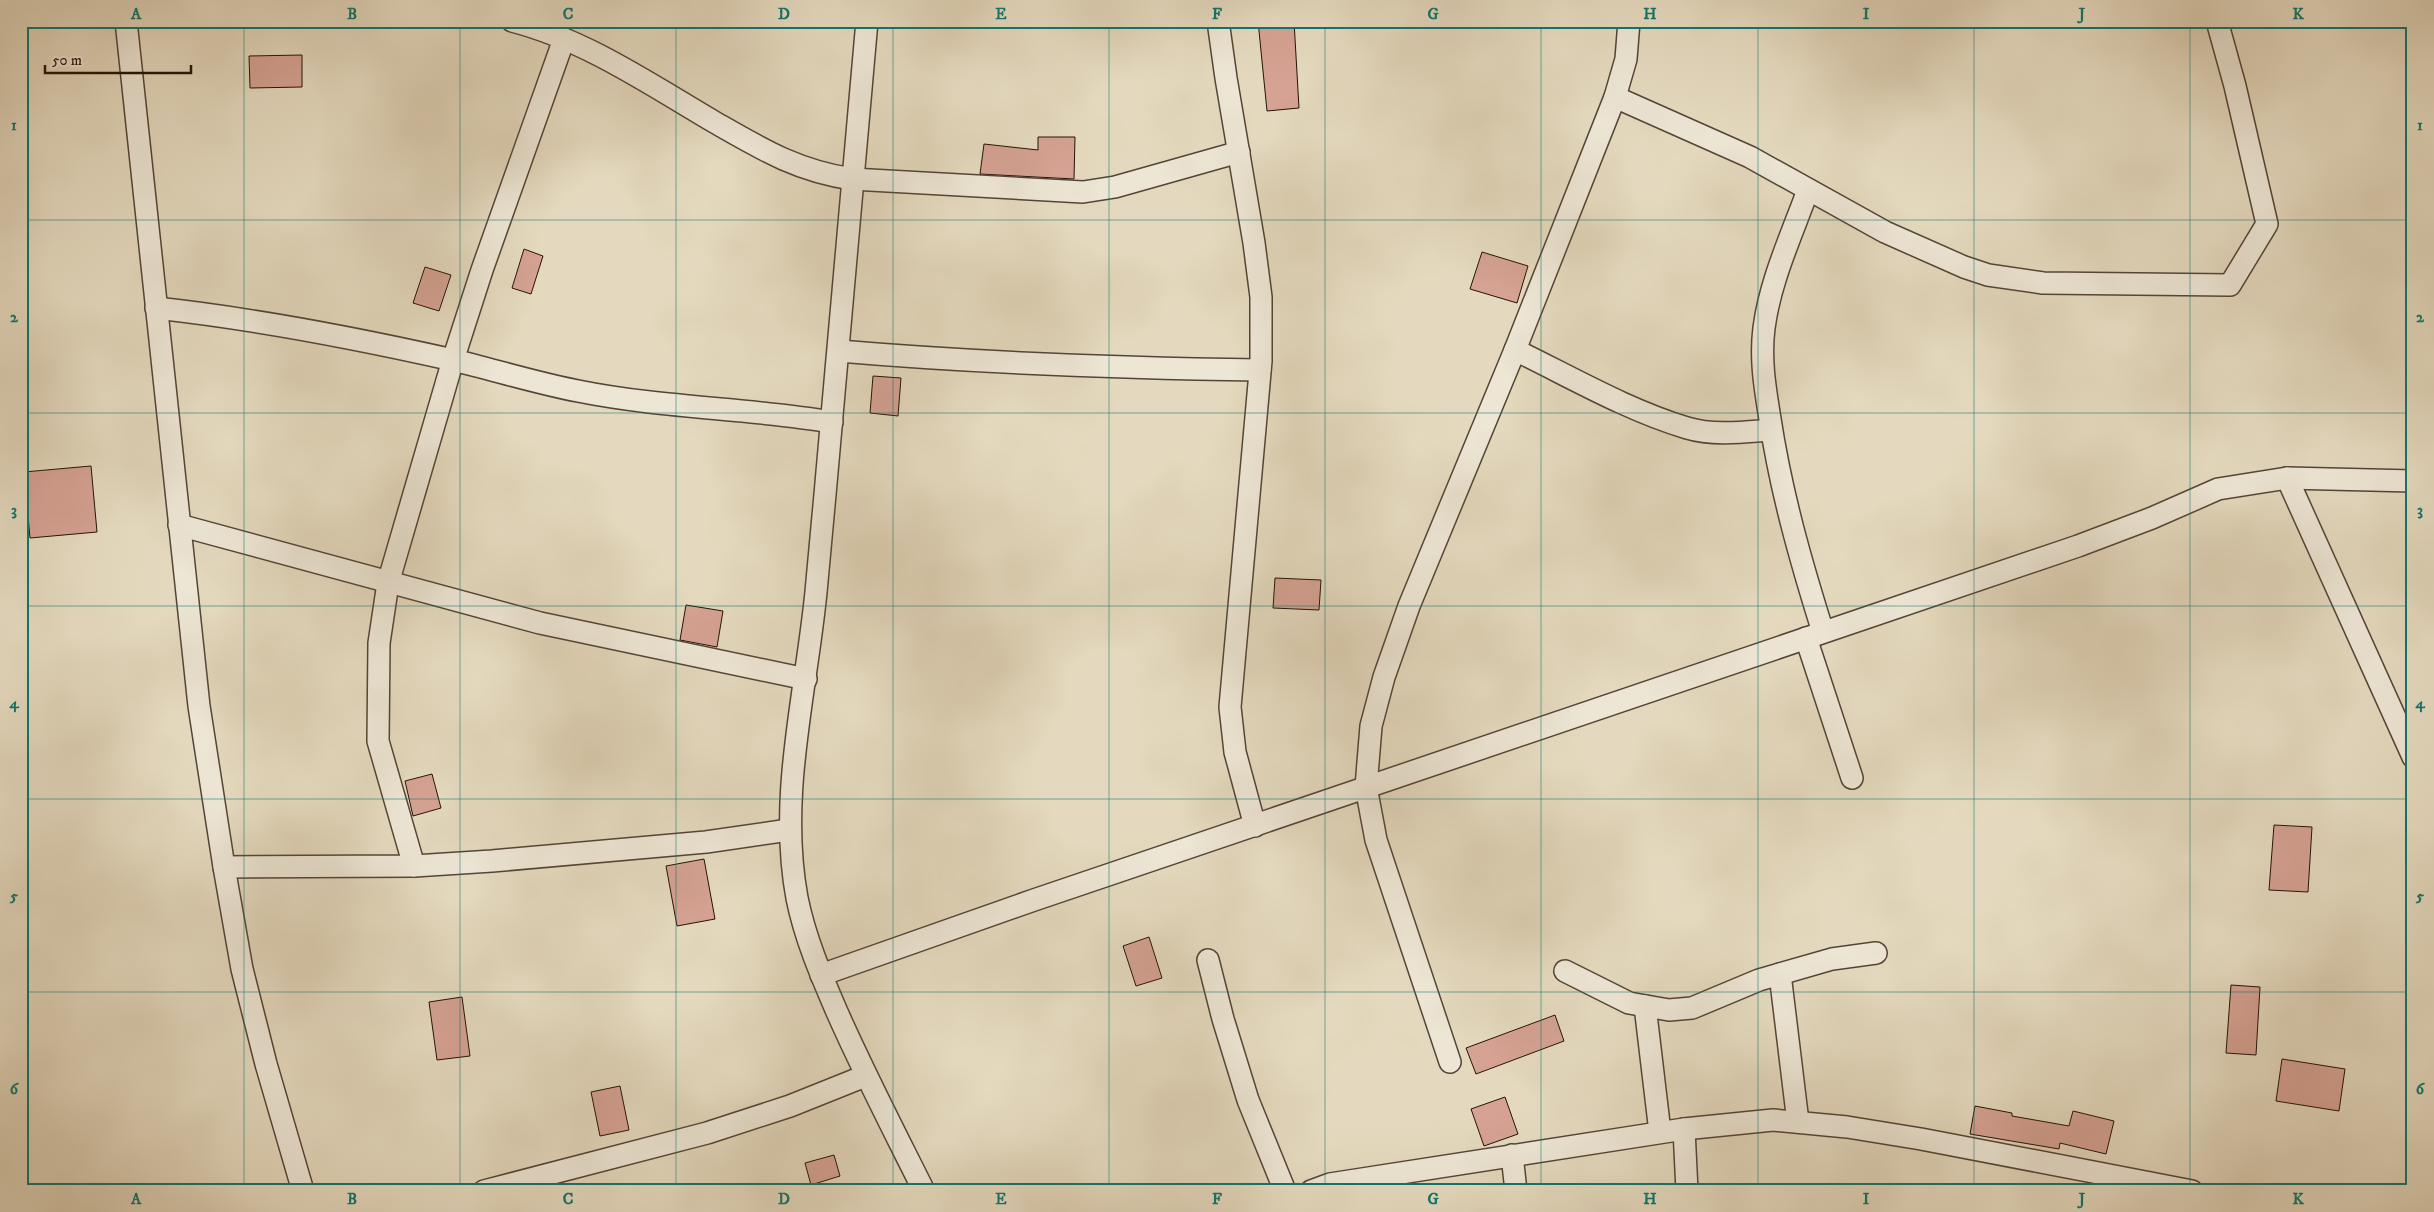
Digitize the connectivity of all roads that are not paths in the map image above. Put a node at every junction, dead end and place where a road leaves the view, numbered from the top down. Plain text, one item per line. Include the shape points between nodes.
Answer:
1 (126, 21) edge
2 (512, 21) edge
3 (867, 21) edge
4 (1218, 21) edge
5 (1629, 21) edge
6 (2217, 21) edge
7 (564, 39) junction
8 (1615, 97) junction
9 (1239, 152) junction
10 (852, 179) junction
11 (1808, 190) junction
12 (156, 308) junction
13 (1515, 350) junction
14 (839, 351) junction
15 (454, 360) junction
16 (1260, 370) junction
17 (832, 422) junction
18 (1771, 430) junction
19 (2286, 478) junction
20 (2413, 480) edge
21 (179, 525) junction
22 (388, 583) junction
23 (1815, 635) junction
24 (806, 679) junction
25 (2413, 757) edge
26 (1852, 778) dead end
27 (1366, 787) junction
28 (1255, 826) junction
29 (789, 830) junction
30 (414, 866) junction
31 (224, 867) junction
32 (1876, 953) dead end
33 (1208, 960) dead end
34 (1565, 971) dead end
35 (1780, 974) junction
36 (821, 975) junction
37 (1645, 1006) junction
38 (1450, 1062) dead end
39 (865, 1076) junction
40 (1798, 1122) junction
41 (1684, 1129) junction
42 (1660, 1132) junction
43 (1512, 1155) junction
44 (303, 1191) edge
45 (484, 1191) edge
46 (924, 1191) edge
47 (1285, 1191) edge
48 (1311, 1191) edge
49 (1516, 1191) edge
50 (1687, 1191) edge
51 (2192, 1191) edge

1 - 12 street
2 - 7 street
3 - 10 street
4 - 9 street
5 - 8 street via 1626,59
6 - 11 street via 2267,224 2230,285 2043,283 1988,275 1886,232
7 - 10 street via 600,55 790,163
7 - 15 street via 482,270
8 - 11 street via 1750,157
8 - 13 street
9 - 10 street via 1115,187 1083,192
9 - 16 street via 1261,297
10 - 14 street
11 - 18 street via 1773,288 1764,327 1762,368
12 - 15 street via 243,318
12 - 21 street
13 - 18 street via 1631,406 1688,429 1721,432
13 - 27 street via 1409,606 1384,677 1371,726
14 - 16 street via 1104,368
14 - 17 street
15 - 17 street via 577,391 641,402 762,412
15 - 22 street
16 - 28 street via 1230,707 1235,752
17 - 24 street
18 - 23 street
19 - 20 street
19 - 23 street via 2218,489 2078,546
19 - 25 street
21 - 22 street
21 - 31 street via 200,706
22 - 24 street via 540,623
22 - 30 street via 379,643 378,741
23 - 26 street
23 - 27 street
24 - 29 street via 794,752
27 - 28 street
27 - 38 street via 1376,840
28 - 36 street
29 - 30 street via 706,842
29 - 36 street via 797,898 805,933
30 - 31 street
31 - 44 street via 242,968
32 - 35 street via 1832,959
33 - 47 street via 1248,1100
34 - 37 street via 1628,1003
35 - 37 street via 1692,1008 1669,1010
35 - 40 street
36 - 39 street
37 - 42 street
39 - 45 street via 790,1106 707,1133
39 - 46 street
40 - 41 street via 1773,1120
40 - 51 street via 1921,1139
41 - 42 street
41 - 50 street
42 - 43 street
43 - 48 street via 1330,1184
43 - 49 street

